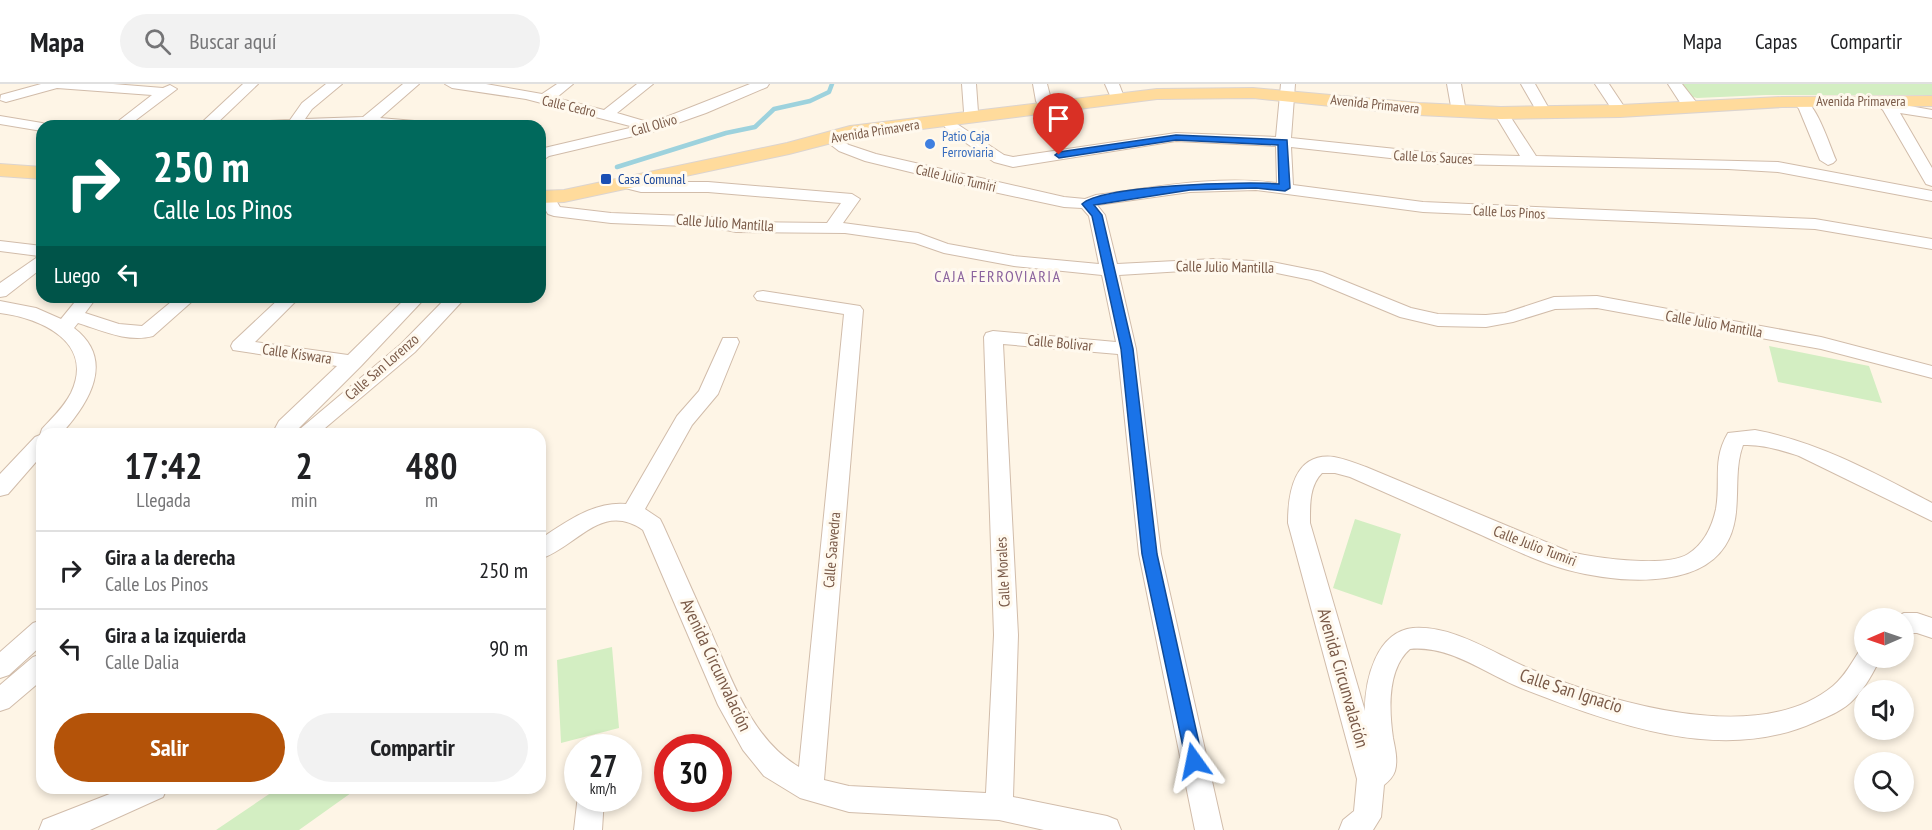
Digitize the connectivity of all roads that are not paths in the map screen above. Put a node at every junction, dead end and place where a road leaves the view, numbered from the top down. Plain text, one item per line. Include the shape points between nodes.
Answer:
1 (56, 84) edge
2 (251, 84) edge
3 (335, 84) edge
4 (412, 84) edge
5 (452, 84) edge
6 (566, 84) edge
7 (646, 84) edge
8 (969, 84) edge
9 (1040, 84) edge
10 (1454, 84) edge
11 (1528, 84) edge
12 (1602, 84) edge
13 (1675, 84) edge
14 (484, 85) edge
15 (761, 85) edge
16 (172, 88) edge
17 (1287, 89) edge
18 (1115, 91) edge
19 (6, 98) dead end
20 (544, 100) junction
21 (1800, 101) junction
22 (1932, 101) edge
23 (1884, 104) junction
24 (1047, 107) junction
25 (1693, 107) junction
26 (1620, 111) junction
27 (1459, 112) junction
28 (1501, 113) junction
29 (607, 114) junction
30 (1545, 114) junction
31 (1932, 114) edge
32 (974, 117) junction
33 (0, 120) edge
34 (128, 120) edge
35 (212, 120) edge
36 (298, 120) edge
37 (369, 120) edge
38 (948, 121) junction
39 (36, 126) edge
40 (650, 128) junction
41 (829, 138) junction
42 (1283, 142) junction
43 (1913, 149) junction
44 (1932, 152) edge
45 (546, 153) edge
46 (1530, 159) junction
47 (1828, 160) dead end
48 (0, 170) edge
49 (36, 173) edge
50 (1932, 181) edge
51 (623, 183) junction
52 (1285, 188) junction
53 (1932, 196) edge
54 (546, 199) edge
55 (546, 204) edge
56 (1087, 204) junction
57 (832, 227) junction
58 (1932, 244) edge
59 (0, 246) edge
60 (36, 250) edge
61 (36, 265) edge
62 (1108, 270) junction
63 (0, 292) edge
64 (763, 296) dead end
65 (83, 303) edge
66 (181, 303) edge
67 (285, 303) edge
68 (411, 303) edge
69 (451, 303) edge
70 (0, 307) edge
71 (67, 323) junction
72 (993, 337) joint
73 (730, 342) dead end
74 (1127, 349) junction
75 (354, 362) junction
76 (1932, 372) edge
77 (55, 428) edge
78 (285, 428) edge
79 (311, 428) edge
80 (36, 449) edge
81 (1358, 472) joint
82 (0, 488) edge
83 (632, 512) junction
84 (1932, 513) edge
85 (546, 546) edge
86 (1914, 623) edge
87 (1932, 628) edge
88 (36, 635) edge
89 (0, 667) edge
90 (1862, 668) edge
91 (36, 670) edge
92 (0, 700) edge
93 (1371, 779) junction
94 (810, 789) junction
95 (143, 794) edge
96 (999, 807) junction
97 (589, 812) edge
98 (97, 822) edge
99 (53, 830) edge
100 (588, 830) edge
101 (1107, 830) edge
102 (1209, 830) edge
103 (1353, 830) edge

1 - 16 street
1 - 19 street
2 - 35 street
3 - 36 street via 307,106
4 - 37 street
5 - 14 street, Calle Cedro
6 - 20 street
7 - 29 street
8 - 32 street
9 - 24 street
10 - 27 street
11 - 30 street
12 - 26 street
13 - 25 street
14 - 20 street, Calle Cedro
15 - 40 street, Call Olivo
16 - 34 street
17 - 18 main road, Avenida Primavera
17 - 27 main road, Avenida Primavera
17 - 42 street
18 - 24 main road, Avenida Primavera
20 - 29 street, Calle Cedro
21 - 23 main road, Avenida Primavera
21 - 25 main road, Avenida Primavera
21 - 47 street
22 - 23 main road, Avenida Primavera
23 - 31 street
23 - 43 street
24 - 32 main road, Avenida Primavera
25 - 26 main road, Avenida Primavera
26 - 30 main road, Avenida Primavera
27 - 28 main road, Avenida Primavera
28 - 30 main road, Avenida Primavera
28 - 46 street
29 - 40 street, Calle Cedro
32 - 38 main road, Avenida Primavera
33 - 39 street
38 - 41 main road, Avenida Primavera
38 - 42 street, Calle Los Sauces via 999,159 1012,162 1176,138
40 - 45 street, Call Olivo
41 - 51 main road, Avenida Primavera
41 - 56 street, Calle Julio Tumiri via 850,151 925,171
42 - 46 street, Calle Los Sauces via 1444,159
42 - 52 street
43 - 44 street
43 - 50 street
46 - 53 street, Calle Los Sauces via 1778,167
48 - 49 main road
51 - 54 main road, Avenida Primavera
51 - 57 street via 641,188 726,188 852,199
52 - 56 street, Calle Los Pinos via 1190,187
52 - 58 street, Calle Los Pinos via 1423,207 1815,224
55 - 57 street, Calle Julio Mantilla via 554,211 611,218
56 - 62 street via 1097,215
57 - 62 street, Calle Julio Mantilla via 918,238 944,248 1014,261
59 - 60 street
61 - 63 street
62 - 74 street
62 - 76 street, Calle Julio Mantilla via 1215,264 1293,270 1406,313 1450,321 1486,321 1554,303 1597,302 1821,343
64 - 94 street, Calle Saavedra via 854,310
65 - 71 street
66 - 71 street via 146,332 117,330 81,317
67 - 75 street, Calle Kiswara via 240,346
68 - 75 street
69 - 79 street, Calle San Lorenzo via 408,348
70 - 71 street via 29,310
71 - 77 street via 87,359 86,378 69,412
72 - 74 street, Calle Bolivar
72 - 96 street, Calle Morales via 1006,635
73 - 83 street via 708,394 684,421
74 - 102 street via 1150,554
75 - 78 street
80 - 82 street
81 - 84 street, Calle Julio Tumiri via 1530,547 1600,568 1659,570 1693,562 1716,542 1727,508 1727,460 1735,438 1742,436 1759,436 1816,454
81 - 93 street, Avenida Circunvalación via 1326,464 1312,471 1301,484 1299,523
83 - 85 street via 600,514
83 - 94 street, Avenida Circunvalación via 652,525 727,697 752,742 774,767
86 - 87 street
88 - 89 street
90 - 93 street, Calle San Ignacio via 1848,689 1806,715 1755,728 1697,727 1530,680 1442,642 1409,639 1401,642 1391,656 1378,695 1383,761 1382,770
91 - 92 street
93 - 103 street, Avenida Circunvalación via 1367,817
94 - 96 street, Avenida Circunvalación via 849,799
95 - 98 street
96 - 101 street, Avenida Circunvalación
97 - 100 street
98 - 99 street

